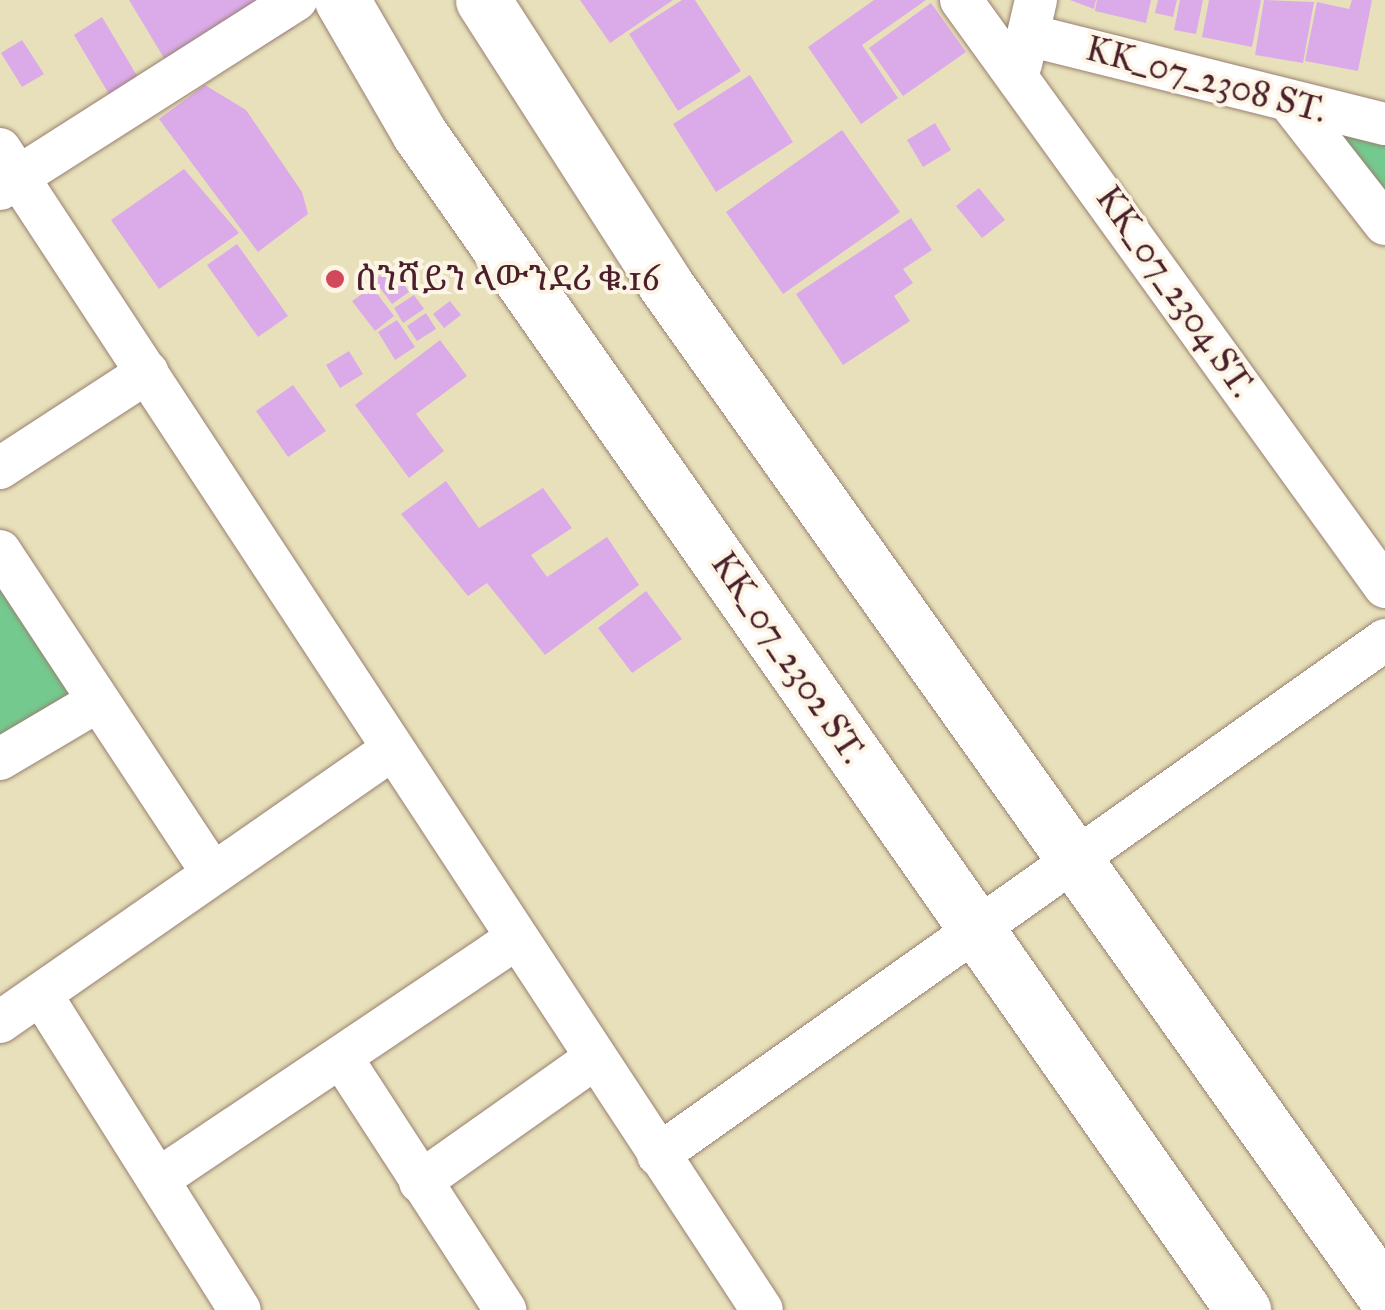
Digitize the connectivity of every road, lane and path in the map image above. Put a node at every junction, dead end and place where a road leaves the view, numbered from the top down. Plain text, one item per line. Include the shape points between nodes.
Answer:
1 (296, 0) edge
2 (342, 0) edge
3 (483, 0) edge
4 (961, 0) edge
5 (1028, 36) edge
6 (1292, 105) junction
7 (1385, 124) edge
8 (6, 171) edge
9 (1385, 224) edge
10 (148, 372) junction
11 (0, 468) edge
12 (0, 551) edge
13 (1385, 587) edge
14 (1385, 640) edge
15 (98, 700) junction
16 (392, 750) junction
17 (0, 758) edge
18 (1074, 857) junction
19 (212, 872) junction
20 (978, 924) junction
21 (514, 938) junction
22 (42, 996) junction
23 (0, 1022) edge
24 (341, 1057) junction
25 (592, 1060) junction
26 (658, 1155) junction
27 (160, 1178) junction
28 (420, 1182) junction
29 (1385, 1296) edge
30 (240, 1310) edge
31 (505, 1310) edge
32 (762, 1310) edge
33 (1243, 1310) edge

1 - 8 street
2 - 20 main road, KK_07_2302 ST. via 419,132
3 - 18 main road via 665,284
4 - 5 street, KK_07_2304 ST.
5 - 6 street, KK_07_2308 ST.
5 - 13 street, KK_07_2304 ST.
6 - 7 street, KK_07_2308 ST.
6 - 9 street
8 - 10 street
10 - 11 street
10 - 16 street
12 - 15 street
14 - 18 street
15 - 17 street
15 - 19 street
16 - 19 street
16 - 21 street
18 - 20 street
18 - 29 main road
19 - 22 street
20 - 26 street
20 - 33 main road, KK_07_2302 ST. via 1100,1114
21 - 24 street
21 - 25 street
22 - 23 street
22 - 27 street
24 - 27 street
24 - 28 street
25 - 26 street
25 - 28 street
26 - 32 street
27 - 30 street
28 - 31 street

